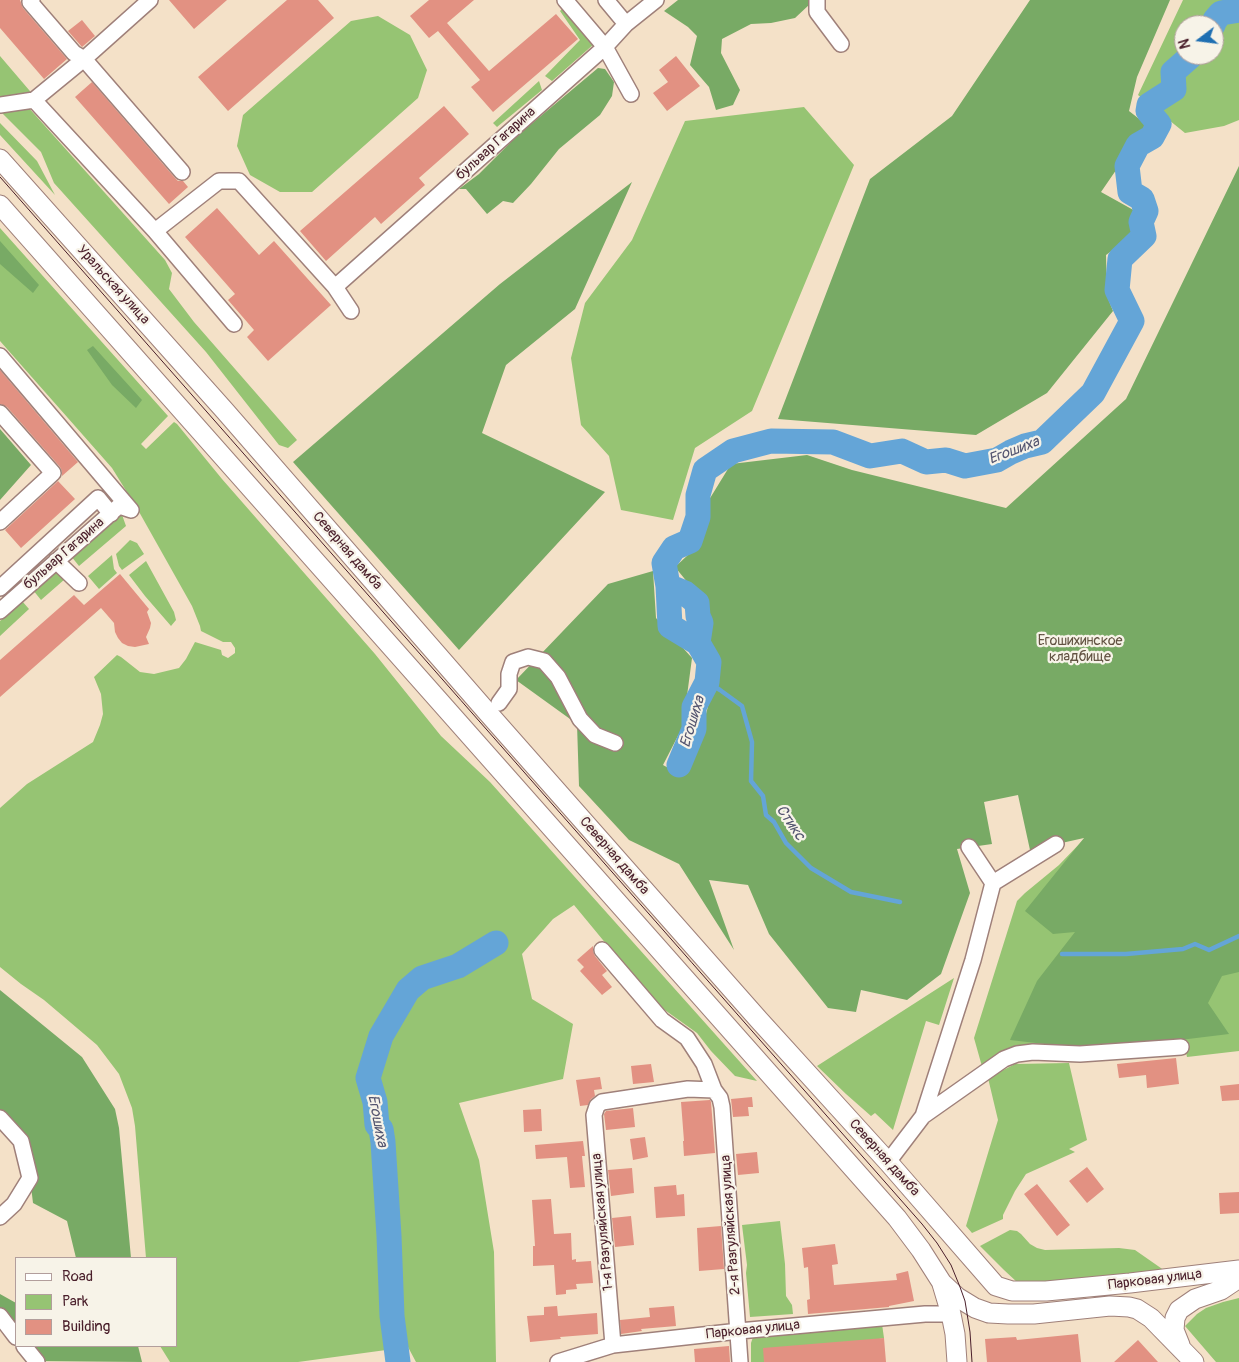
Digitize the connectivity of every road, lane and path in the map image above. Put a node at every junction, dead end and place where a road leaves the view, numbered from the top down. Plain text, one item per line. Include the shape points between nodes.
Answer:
1 (32, 0) edge
2 (150, 0) edge
3 (565, 0) edge
4 (606, 0) edge
5 (656, 0) edge
6 (817, 0) edge
7 (626, 24) junction
8 (841, 44) dead end
9 (605, 47) junction
10 (84, 59) junction
11 (631, 94) dead end
12 (34, 100) junction
13 (0, 105) edge
14 (0, 159) edge
15 (182, 172) dead end
16 (0, 205) edge
17 (155, 232) junction
18 (335, 287) junction
19 (351, 311) dead end
20 (234, 324) dead end
21 (0, 356) edge
22 (225, 411) joint
23 (0, 413) edge
24 (111, 514) junction
25 (0, 522) edge
26 (56, 561) junction
27 (78, 583) dead end
28 (0, 588) edge
29 (0, 611) edge
30 (499, 703) dead end
31 (615, 743) dead end
32 (1056, 844) dead end
33 (969, 847) dead end
34 (993, 883) junction
35 (602, 950) dead end
36 (1181, 1047) dead end
37 (714, 1090) junction
38 (923, 1116) junction
39 (0, 1118) edge
40 (888, 1162) junction
41 (0, 1217) edge
42 (1239, 1270) edge
43 (1239, 1278) edge
44 (942, 1283) junction
45 (1012, 1291) joint
46 (951, 1314) junction
47 (0, 1316) edge
48 (738, 1331) junction
49 (15, 1335) edge
50 (613, 1345) junction
51 (25, 1347) edge
52 (590, 1357) edge
53 (1190, 1358) edge
54 (37, 1362) edge
55 (558, 1362) edge
56 (740, 1362) edge
57 (957, 1362) edge

1 - 10 street via 30,2 74,53
2 - 10 street
3 - 9 street
4 - 7 street
5 - 7 street, бульвар Гагарина
6 - 8 street via 817,12
7 - 9 street, бульвар Гагарина
9 - 11 street
9 - 18 street, бульвар Гагарина
10 - 12 street
10 - 15 street
12 - 13 street
12 - 17 street
14 - 22 main road, Уральская улица
16 - 44 main road, Северная дамба via 897,1218
17 - 18 street via 219,181 239,181
17 - 20 street
18 - 19 street
21 - 24 street, бульвар Гагарина via 132,510 119,506
22 - 40 main road, Северная дамба via 507,735
23 - 25 street via 53,473
24 - 26 street, бульвар Гагарина
24 - 28 street via 98,498
26 - 27 street
26 - 29 street, бульвар Гагарина
30 - 31 street via 509,689 513,662 528,657 544,661 558,677 580,719 595,735
32 - 34 street
33 - 34 street
34 - 38 street via 973,960
35 - 37 street, 2-я Разгуляйская улица via 662,1020 687,1038 704,1064
36 - 38 street via 1080,1054 1017,1054 1004,1059
37 - 48 street, 2-я Разгуляйская улица via 722,1107
37 - 50 street, 1-я Разгуляйская улица via 688,1089 602,1102 596,1106 594,1115
38 - 40 street
39 - 41 street via 20,1141 30,1178 14,1204
40 - 45 main road, Северная дамба via 990,1280 996,1286
42 - 45 main road, Парковая улица via 1103,1286
43 - 53 main road via 1221,1290 1190,1302 1177,1314 1175,1334
44 - 46 main road
44 - 53 main road, Парковая улица via 957,1297 989,1313 1034,1314 1121,1306 1138,1309
46 - 48 street, Парковая улица
46 - 57 main road
47 - 49 street
48 - 50 street, Парковая улица
48 - 56 street, 2-я Разгуляйская улица
50 - 52 street, Парковая улица
51 - 54 street
52 - 55 street, Парковая улица

